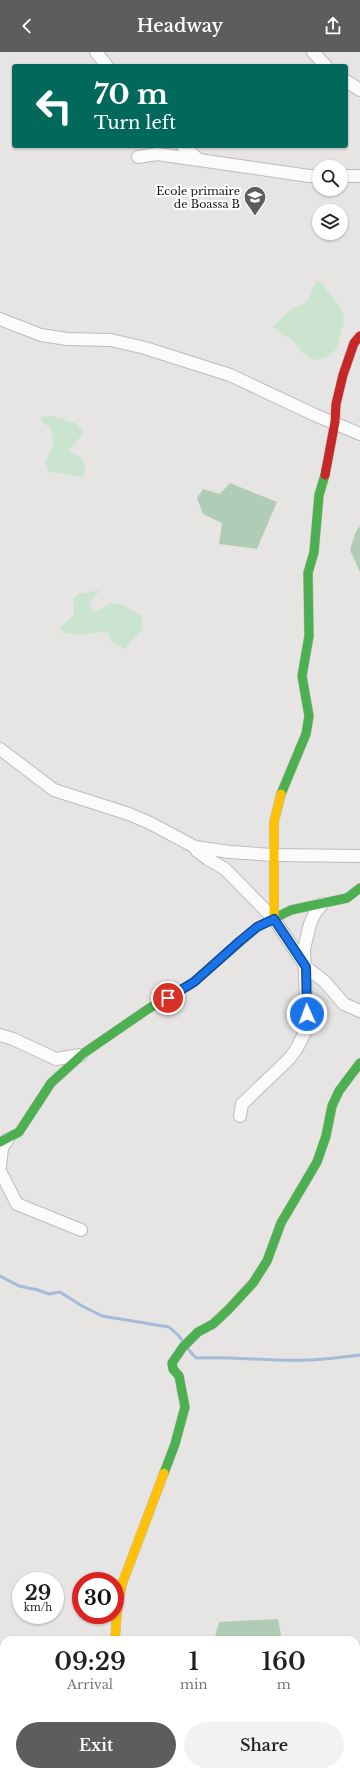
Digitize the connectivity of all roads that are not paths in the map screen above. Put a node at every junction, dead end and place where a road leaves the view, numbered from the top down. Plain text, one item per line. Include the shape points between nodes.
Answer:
1 (96, 52) edge
2 (313, 52) edge
3 (105, 64) edge
4 (324, 64) edge
5 (348, 82) edge
6 (360, 90) edge
7 (185, 148) edge
8 (138, 157) dead end
9 (199, 160) junction
10 (312, 176) edge
11 (348, 176) edge
12 (360, 176) edge
13 (0, 319) edge
14 (360, 336) edge
15 (335, 422) junction
16 (360, 434) edge
17 (0, 749) edge
18 (195, 847) junction
19 (273, 855) junction
20 (360, 856) edge
21 (360, 888) edge
22 (322, 904) junction
23 (274, 919) junction
24 (306, 967) junction
25 (360, 1011) edge
26 (0, 1035) edge
27 (81, 1055) junction
28 (360, 1063) edge
29 (240, 1116) dead end
30 (4, 1140) edge
31 (0, 1166) edge
32 (0, 1171) edge
33 (81, 1230) dead end
34 (115, 1636) edge

1 - 3 street
2 - 4 street
5 - 6 street
7 - 9 street
8 - 9 street via 157,154
9 - 10 street
11 - 12 street
13 - 15 street via 41,335 67,339 111,340 145,348 230,375
14 - 15 street via 354,343 343,375 336,404
15 - 16 street
15 - 19 street via 319,495 314,552 308,573 309,636 302,676 309,716 306,734 279,800 274,822
17 - 18 street via 54,790 129,814
18 - 19 street
18 - 23 street via 225,869
19 - 20 street
19 - 23 street
21 - 22 street via 347,898
22 - 23 street via 291,910
22 - 24 street via 310,924 304,949
23 - 24 street
23 - 27 street via 257,927 194,982 148,1009
24 - 25 street via 325,982 344,1004
24 - 29 street via 307,1028 303,1038 289,1059 242,1104
26 - 27 street via 56,1059
27 - 30 street via 51,1083 19,1132
28 - 34 street via 339,1091 332,1106 317,1162 281,1223 267,1261 254,1283 223,1315 198,1332 174,1357 173,1369 179,1376 184,1407 175,1444 122,1584
30 - 31 street
32 - 33 street via 17,1204

